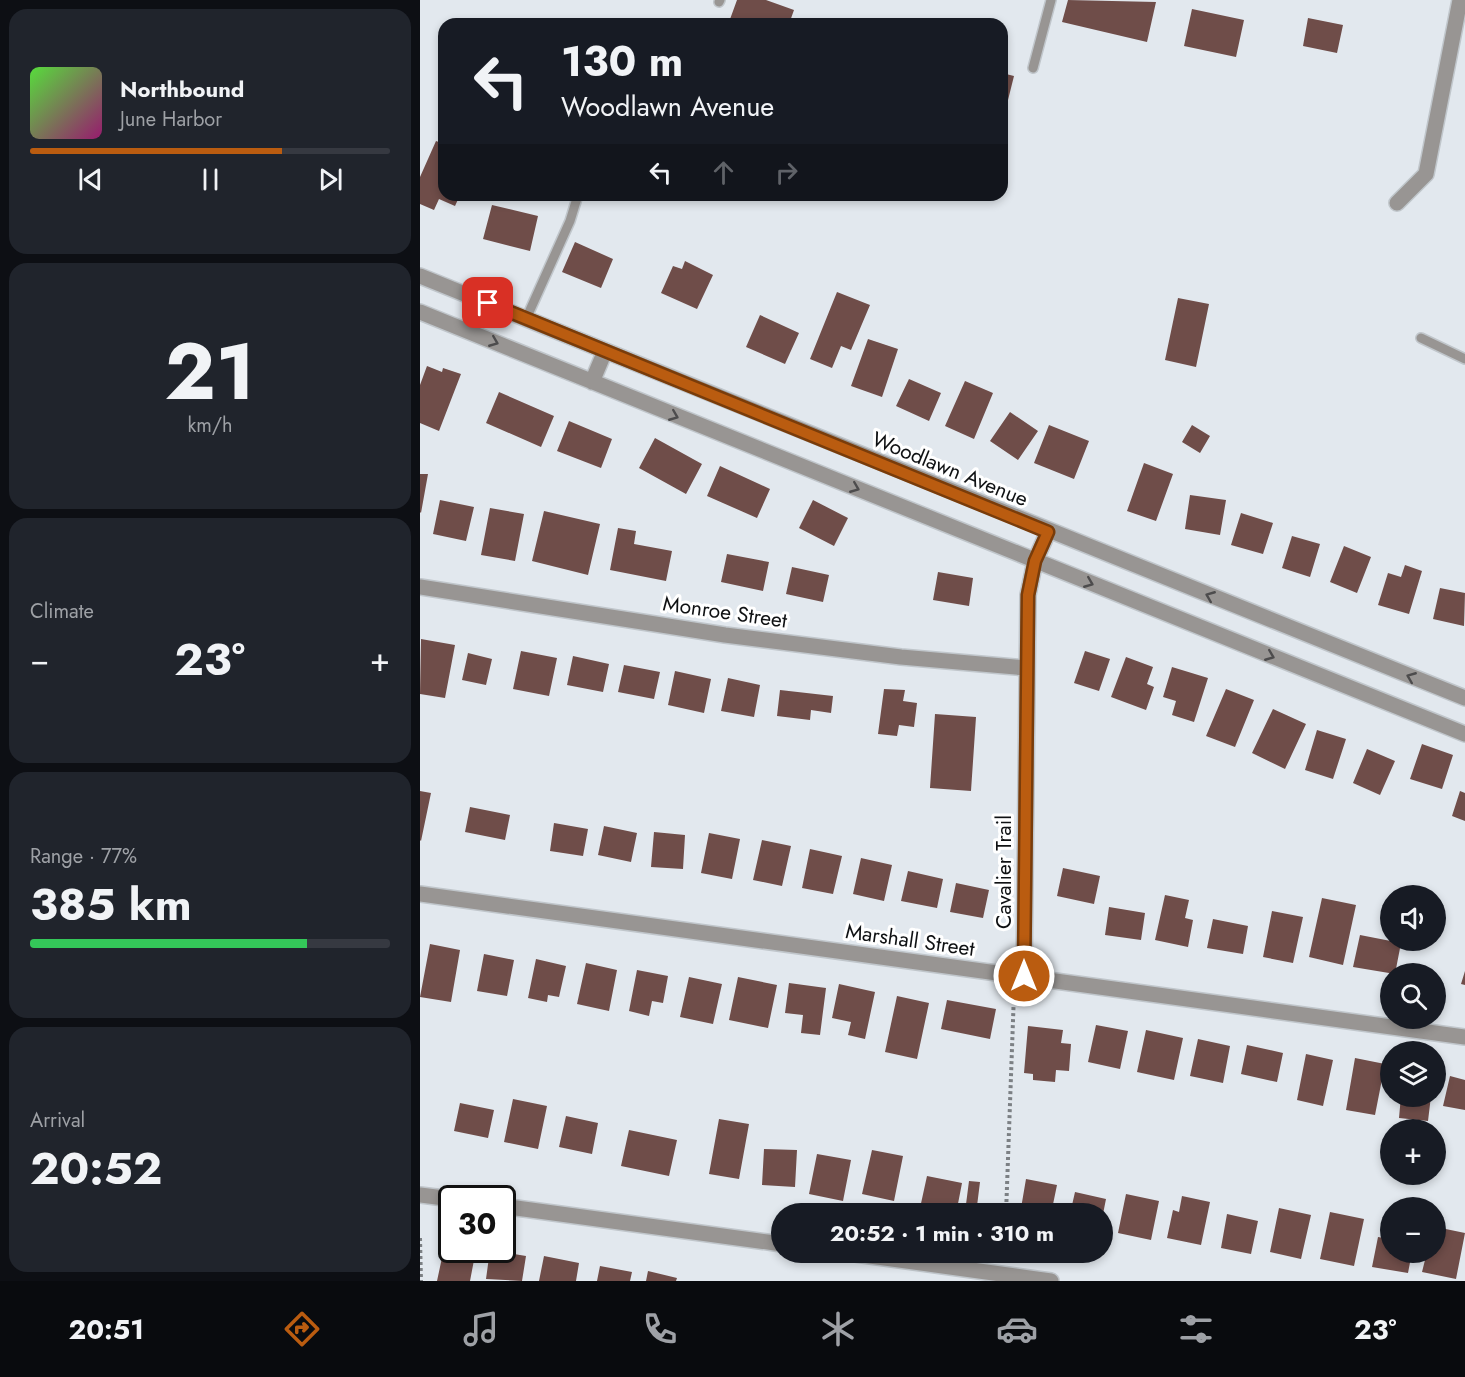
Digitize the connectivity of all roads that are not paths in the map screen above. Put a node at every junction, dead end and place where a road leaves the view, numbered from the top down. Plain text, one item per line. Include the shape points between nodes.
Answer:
1 (1051, 0) edge
2 (1460, 0) edge
3 (1033, 68) dead end
4 (576, 201) edge
5 (1397, 203) dead end
6 (420, 276) edge
7 (420, 312) edge
8 (526, 319) junction
9 (1421, 338) dead end
10 (605, 351) junction
11 (1465, 359) edge
12 (591, 382) junction
13 (1048, 532) junction
14 (1035, 561) junction
15 (420, 587) edge
16 (1026, 668) junction
17 (1465, 698) edge
18 (1465, 734) edge
19 (420, 894) edge
20 (1024, 976) junction
21 (1465, 1037) edge
22 (420, 1195) edge
23 (438, 1197) edge
24 (516, 1208) edge
25 (771, 1243) edge
26 (921, 1263) edge
27 (1051, 1281) edge

1 - 3 lane
2 - 5 street via 1426,174
4 - 8 lane
6 - 8 street, Woodlawn Avenue
7 -> 12 street
8 - 10 street, Woodlawn Avenue
9 - 11 lane
10 - 12 street
10 - 13 street, Woodlawn Avenue
12 -> 14 street
13 - 14 street, Cavalier Trail
17 -> 13 street, Woodlawn Avenue
14 - 16 street, Cavalier Trail via 1028,595
14 -> 18 street
15 - 16 street, Monroe Street via 725,635
16 - 20 street, Cavalier Trail
19 - 20 street, Marshall Street
20 - 21 street, Marshall Street
22 - 23 street
24 - 25 street
26 - 27 street

